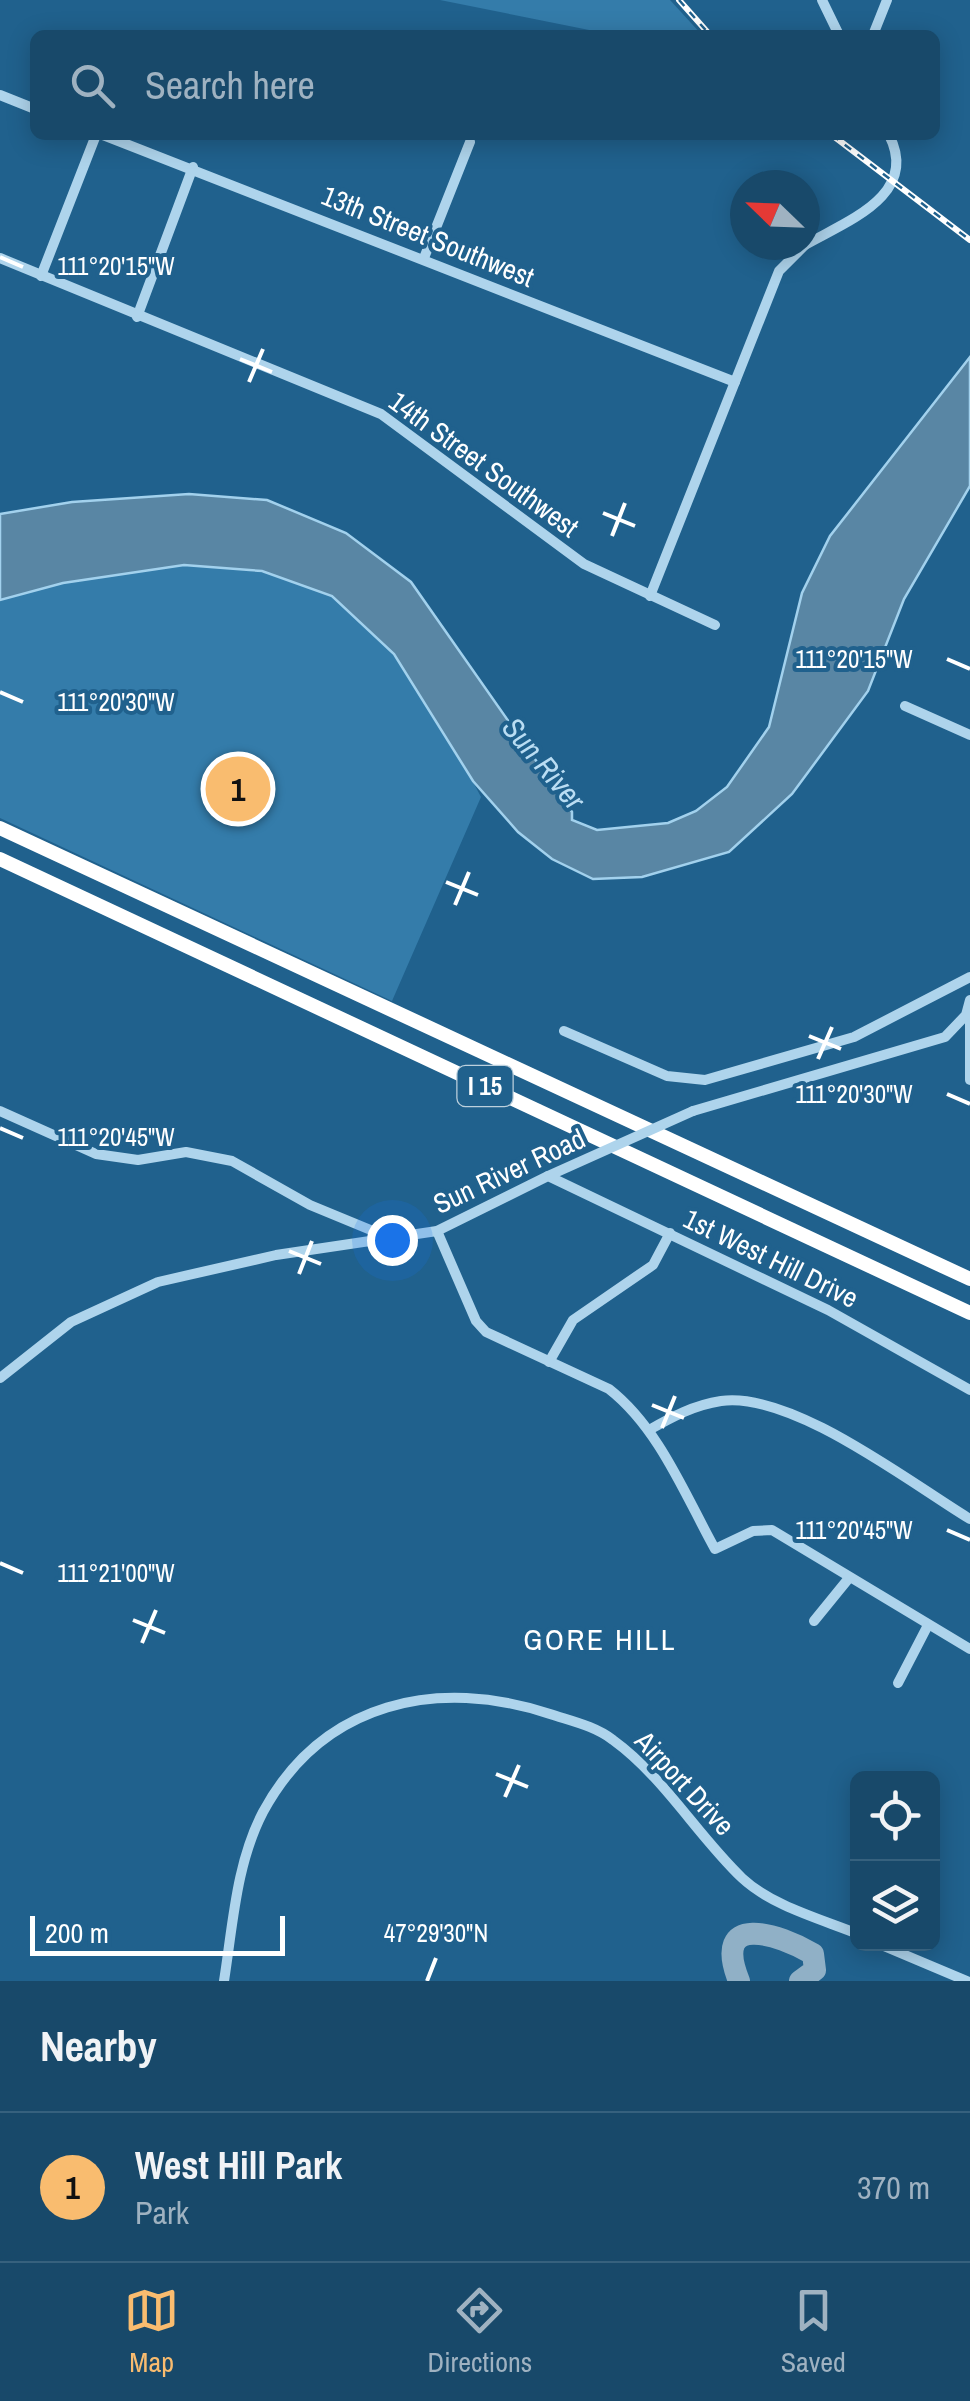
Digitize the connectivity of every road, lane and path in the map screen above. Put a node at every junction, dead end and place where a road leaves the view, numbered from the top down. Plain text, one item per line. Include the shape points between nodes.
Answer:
1 (822, 0) edge
2 (887, 0) edge
3 (837, 30) edge
4 (875, 30) edge
5 (0, 95) edge
6 (30, 106) edge
7 (98, 140) edge
8 (114, 140) edge
9 (892, 140) edge
10 (470, 142) dead end
11 (192, 167) junction
12 (820, 236) edge
13 (0, 258) edge
14 (424, 258) junction
15 (787, 260) edge
16 (41, 276) junction
17 (137, 317) junction
18 (734, 382) junction
19 (650, 596) junction
20 (715, 625) dead end
21 (905, 706) dead end
22 (970, 735) edge
23 (0, 828) edge
24 (0, 859) edge
25 (970, 977) edge
26 (970, 1000) edge
27 (970, 1017) edge
28 (564, 1032) dead end
29 (970, 1080) edge
30 (0, 1111) edge
31 (548, 1176) junction
32 (437, 1232) junction
33 (670, 1233) junction
34 (391, 1238) junction
35 (970, 1279) edge
36 (970, 1313) edge
37 (549, 1362) junction
38 (0, 1378) edge
39 (970, 1390) edge
40 (649, 1430) junction
41 (970, 1519) edge
42 (849, 1578) junction
43 (814, 1622) dead end
44 (927, 1627) junction
45 (970, 1649) edge
46 (898, 1683) dead end
47 (850, 1931) edge
48 (896, 1951) edge
49 (224, 1981) edge
50 (967, 1981) edge

1 - 3 street
2 - 4 street
5 - 6 street
7 - 16 street
8 - 11 street, 13th Street Southwest
9 - 12 street via 897,174 890,188 872,207
10 - 14 street
11 - 14 street, 13th Street Southwest
11 - 17 street
13 - 16 street, 14th Street Southwest
14 - 18 street, 13th Street Southwest
15 - 18 street
16 - 17 street, 14th Street Southwest
17 - 19 street, 14th Street Southwest via 381,414 584,564
18 - 19 street
19 - 20 street, 14th Street Southwest
21 - 22 street
23 - 35 highway, I 15
24 - 36 highway, I 15
25 - 28 street via 854,1037 705,1080 667,1076
26 - 31 street, Sun River Road, bridge via 945,1037 692,1111
27 - 29 street
30 - 34 street via 96,1154 138,1160 186,1152 232,1160 310,1205
31 - 32 street, Sun River Road
31 - 33 street, 1st West Hill Drive
32 - 34 street, Sun River Road
32 - 37 street via 476,1321
33 - 37 street via 653,1265 573,1320
33 - 39 street, 1st West Hill Drive via 828,1310
34 - 38 street, Sun River Road via 158,1282 72,1322
37 - 40 street via 609,1389
40 - 41 street via 723,1400 764,1402 799,1414
40 - 42 street via 714,1549 772,1530
42 - 43 street
42 - 44 street
44 - 45 street
44 - 46 street
47 - 49 street, Airport Drive via 742,1878 610,1738 516,1703 454,1695 384,1706 318,1745 285,1780 244,1859
48 - 50 street

